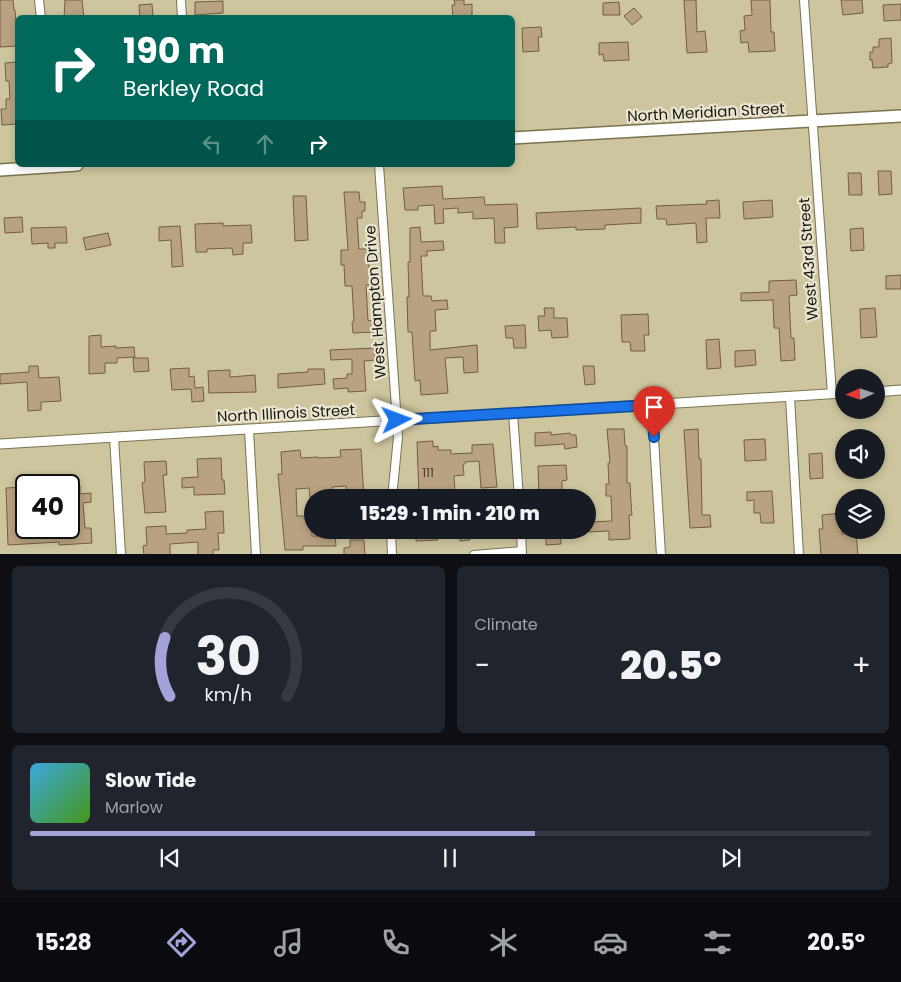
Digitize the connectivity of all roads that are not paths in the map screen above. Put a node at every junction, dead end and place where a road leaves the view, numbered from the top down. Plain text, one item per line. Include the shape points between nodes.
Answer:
1 (39, 0) edge
2 (181, 0) edge
3 (804, 0) edge
4 (40, 15) edge
5 (182, 15) edge
6 (901, 116) edge
7 (812, 121) junction
8 (515, 138) edge
9 (38, 167) edge
10 (379, 167) edge
11 (0, 170) edge
12 (901, 390) edge
13 (885, 391) edge
14 (832, 394) joint
15 (790, 397) junction
16 (652, 405) junction
17 (514, 413) junction
18 (397, 420) junction
19 (249, 430) junction
20 (114, 437) junction
21 (0, 444) edge
22 (393, 489) edge
23 (518, 489) edge
24 (391, 539) edge
25 (521, 539) edge
26 (522, 553) edge
27 (121, 554) edge
28 (256, 554) edge
29 (392, 554) edge
30 (474, 554) edge
31 (661, 554) edge
32 (799, 554) edge

1 - 4 street
2 - 5 street
3 - 7 street, West 43rd Street
6 - 7 main road, North Meridian Street
7 - 8 main road, North Meridian Street
7 - 14 street, West 43rd Street
9 - 11 main road
10 - 18 street, West Hampton Drive
12 - 13 street
14 - 15 street, North Illinois Street
15 - 16 street, North Illinois Street
15 - 32 street
16 - 17 street, North Illinois Street
16 - 31 street
17 - 18 street, North Illinois Street
17 - 23 street
18 - 19 street, North Illinois Street
18 - 22 street, West Hampton Drive via 398,450
19 - 20 street, North Illinois Street
19 - 28 street
20 - 21 street, North Illinois Street
20 - 27 street
24 - 29 street
25 - 26 street
26 - 30 street

